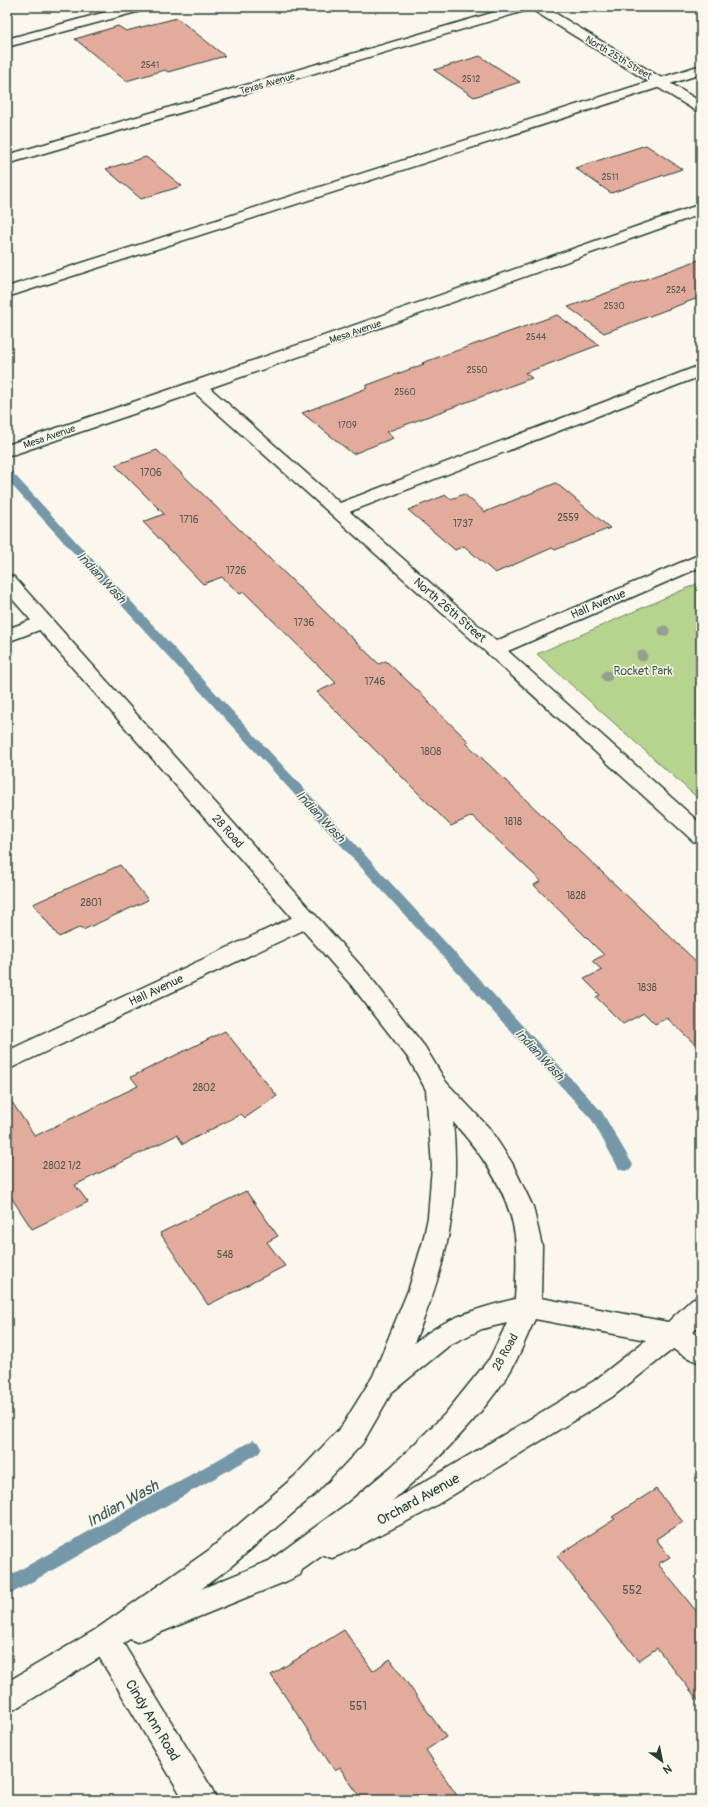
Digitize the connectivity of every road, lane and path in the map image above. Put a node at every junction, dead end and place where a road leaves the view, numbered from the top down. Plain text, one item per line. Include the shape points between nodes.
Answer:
1 (139, 7) edge
2 (526, 7) edge
3 (536, 7) edge
4 (7, 43) edge
5 (701, 69) edge
6 (659, 82) junction
7 (701, 108) edge
8 (7, 160) edge
9 (701, 209) edge
10 (7, 292) edge
11 (701, 370) edge
12 (198, 386) junction
13 (9, 450) dead end
14 (338, 510) junction
15 (701, 560) edge
16 (7, 581) edge
17 (43, 622) junction
18 (7, 636) edge
19 (494, 649) junction
20 (701, 836) edge
21 (306, 919) junction
22 (7, 1061) edge
23 (438, 1089) junction
24 (528, 1307) junction
25 (701, 1308) edge
26 (673, 1334) junction
27 (701, 1352) edge
28 (383, 1384) junction
29 (277, 1572) junction
30 (105, 1640) junction
31 (7, 1698) edge
32 (201, 1800) edge

1 - 4 street
2 - 8 street, Texas Avenue
3 - 6 street, North 25th Street
5 - 6 street
6 - 7 street, North 25th Street
6 - 10 street
9 - 12 street, Mesa Avenue
11 - 14 street
12 - 13 street, Mesa Avenue
12 - 14 street, North 26th Street
14 - 19 street, North 26th Street
15 - 19 street, Hall Avenue
16 - 17 street, 28 Road
17 - 18 street
17 - 21 street, 28 Road
19 - 20 street, North 26th Street
21 - 22 street, Hall Avenue
21 - 23 street, 28 Road via 391,1018 417,1053
23 - 24 street, 28 Road via 480,1135 504,1170 521,1207 529,1246
23 - 28 street, 28 Road via 444,1164 436,1242 420,1297
24 - 26 street
24 - 28 street, Orchard Avenue via 478,1319 442,1336
24 - 29 street, 28 Road via 499,1366 454,1422 396,1481
25 - 26 street, Orchard Avenue
26 - 27 street
26 - 29 street, Orchard Avenue via 603,1390 435,1491
28 - 30 street, Orchard Avenue via 352,1435 305,1485 219,1559
29 - 30 street, Orchard Avenue
30 - 31 street, Orchard Avenue
30 - 32 street, Cindy Ann Road

